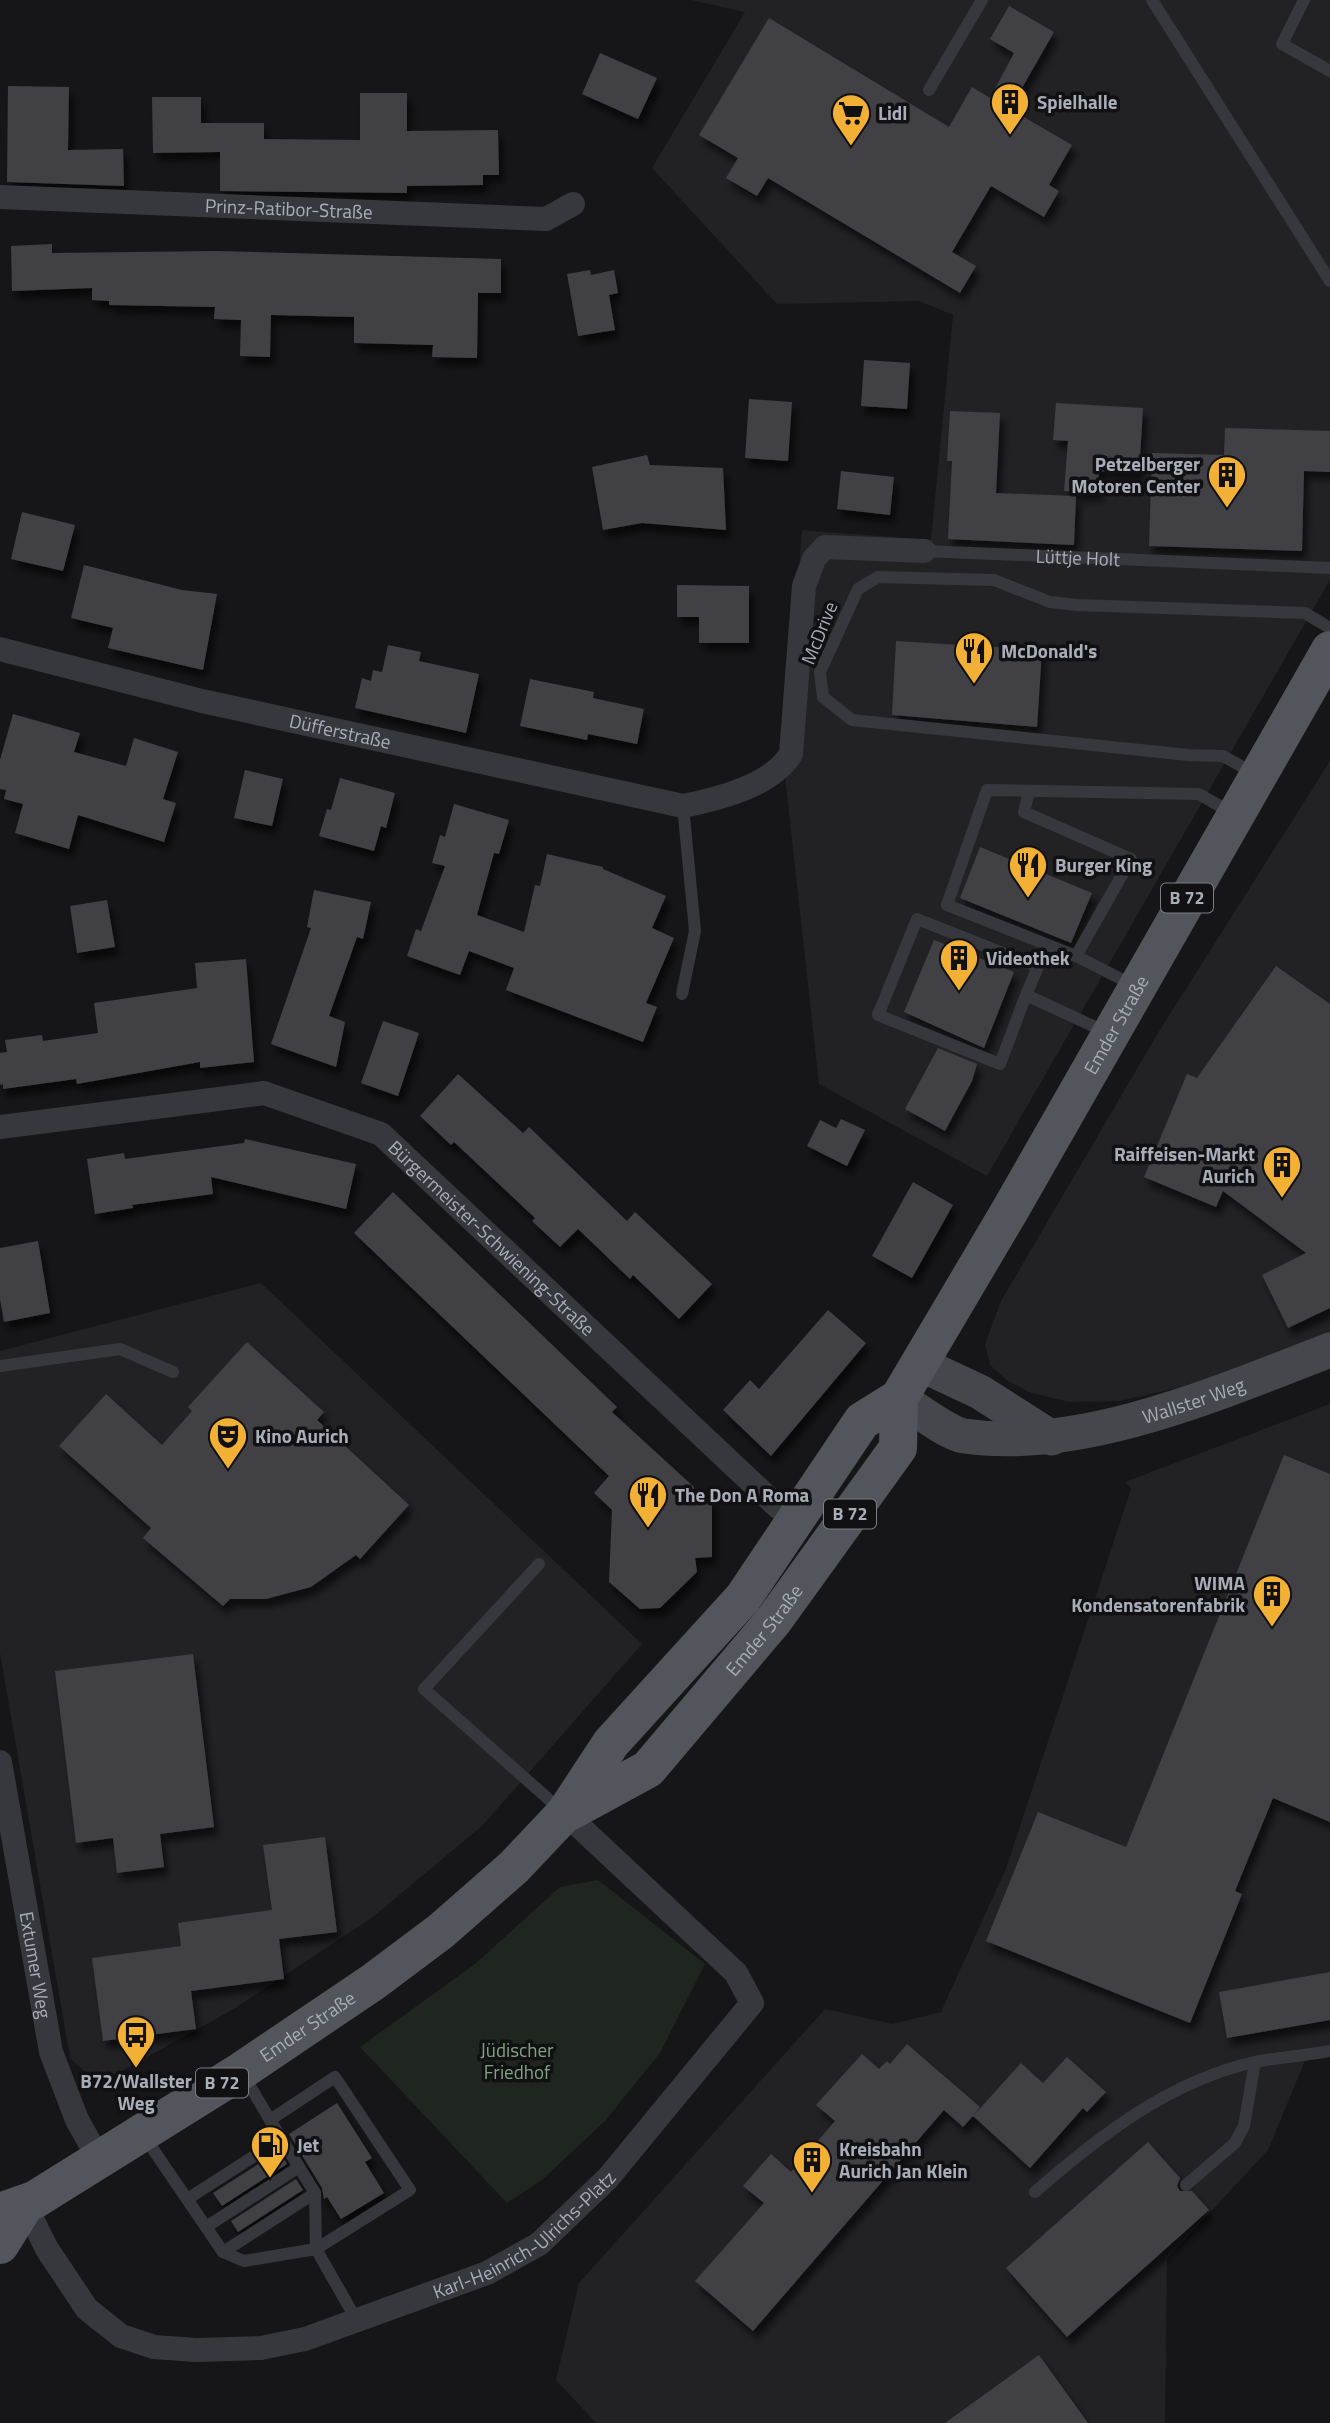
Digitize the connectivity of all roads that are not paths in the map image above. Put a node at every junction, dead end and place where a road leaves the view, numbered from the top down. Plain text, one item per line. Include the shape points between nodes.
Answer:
1 (982, 0) edge
2 (1152, 0) edge
3 (1304, 0) edge
4 (1330, 71) edge
5 (929, 90) dead end
6 (0, 197) edge
7 (573, 204) dead end
8 (1330, 281) edge
9 (924, 551) joint
10 (1330, 568) edge
11 (1330, 628) edge
12 (0, 649) edge
13 (1330, 650) edge
14 (1258, 775) junction
15 (1029, 792) junction
16 (683, 806) junction
17 (1235, 814) junction
18 (1076, 956) junction
19 (1136, 986) junction
20 (682, 994) dead end
21 (1026, 995) junction
22 (1110, 1034) junction
23 (0, 1127) edge
24 (1330, 1350) edge
25 (920, 1364) junction
26 (0, 1366) edge
27 (173, 1373) dead end
28 (899, 1398) junction
29 (1052, 1438) junction
30 (796, 1520) junction
31 (539, 1564) dead end
32 (0, 1762) edge
33 (565, 1814) junction
34 (1330, 2051) edge
35 (1255, 2062) junction
36 (241, 2071) junction
37 (270, 2120) junction
38 (142, 2133) junction
39 (282, 2138) junction
40 (99, 2159) junction
41 (299, 2167) junction
42 (1186, 2185) dead end
43 (1035, 2192) dead end
44 (315, 2193) junction
45 (188, 2198) junction
46 (12, 2208) edge
47 (206, 2227) junction
48 (0, 2245) edge
49 (316, 2249) junction
50 (223, 2252) junction
51 (356, 2319) junction

1 - 5 lane
2 - 8 lane
3 - 4 lane via 1282,44
6 - 7 street, Prinz-Ratibor-Straße via 546,219
9 - 10 lane, Lüttje Holt
9 - 16 street, Lüttje Holt via 825,547 814,559 804,586 791,754 772,774 726,796
11 - 14 lane, McDrive via 1305,613 1077,605 1050,602 994,580 878,577 858,589 820,672 824,697 852,720 1223,756
12 - 16 street, Düfferstraße via 202,701
13 - 14 main road, Emder Straße / B 72
14 - 17 main road, Emder Straße / B 72
15 - 17 lane via 1199,794
15 - 18 lane via 1024,812 1131,859
15 - 18 lane via 987,790 947,905
16 - 20 lane via 695,931
17 - 19 main road, Emder Straße / B 72
18 - 19 lane
19 - 22 main road, Emder Straße / B 72
21 - 21 lane via 1038,967 917,919 878,1016 1000,1064
21 - 22 lane
22 - 25 main road, Emder Straße / B 72
23 - 30 street, Bürgermeister-Schwiening-Straße via 264,1093 381,1134
24 - 29 street, Wallster Weg via 1167,1410
25 - 28 main road, Emder Straße / B 72
25 - 29 street via 979,1392
26 - 27 lane via 120,1349
28 - 29 street, Wallster Weg via 961,1436
28 - 30 main road, Emder Straße / B 72 via 862,1421
28 - 33 main road, Emder Straße / B 72 via 898,1448 774,1620 648,1769
30 - 33 main road, Emder Straße / B 72 via 725,1619 611,1744
31 - 33 lane via 424,1689
32 - 40 street, Extumer Weg via 51,2052 77,2120
33 - 36 main road, Emder Straße / B 72 via 514,1867 441,1931
33 - 51 street, Karl-Heinrich-Ulrichs-Platz via 736,1973 752,2003 608,2178 539,2244 487,2273
34 - 35 lane
35 - 42 lane via 1244,2126 1235,2143
35 - 43 lane via 1185,2086 1153,2103 1105,2134
36 - 37 lane
36 - 38 main road, Emder Straße / B 72
37 - 39 lane
37 - 49 lane via 335,2077 410,2190
38 - 40 main road, Emder Straße / B 72
38 - 45 lane
39 - 41 lane
39 - 45 lane
40 - 46 main road, Emder Straße / B 72
41 - 44 lane
41 - 47 lane
44 - 49 lane
44 - 50 lane
45 - 47 lane
46 - 48 main road, Emder Straße / B 72
46 - 51 street, Karl-Heinrich-Ulrichs-Platz via 47,2249 87,2309 121,2336 154,2347 261,2348 305,2339
47 - 50 lane
49 - 50 lane via 244,2261
49 - 51 lane

